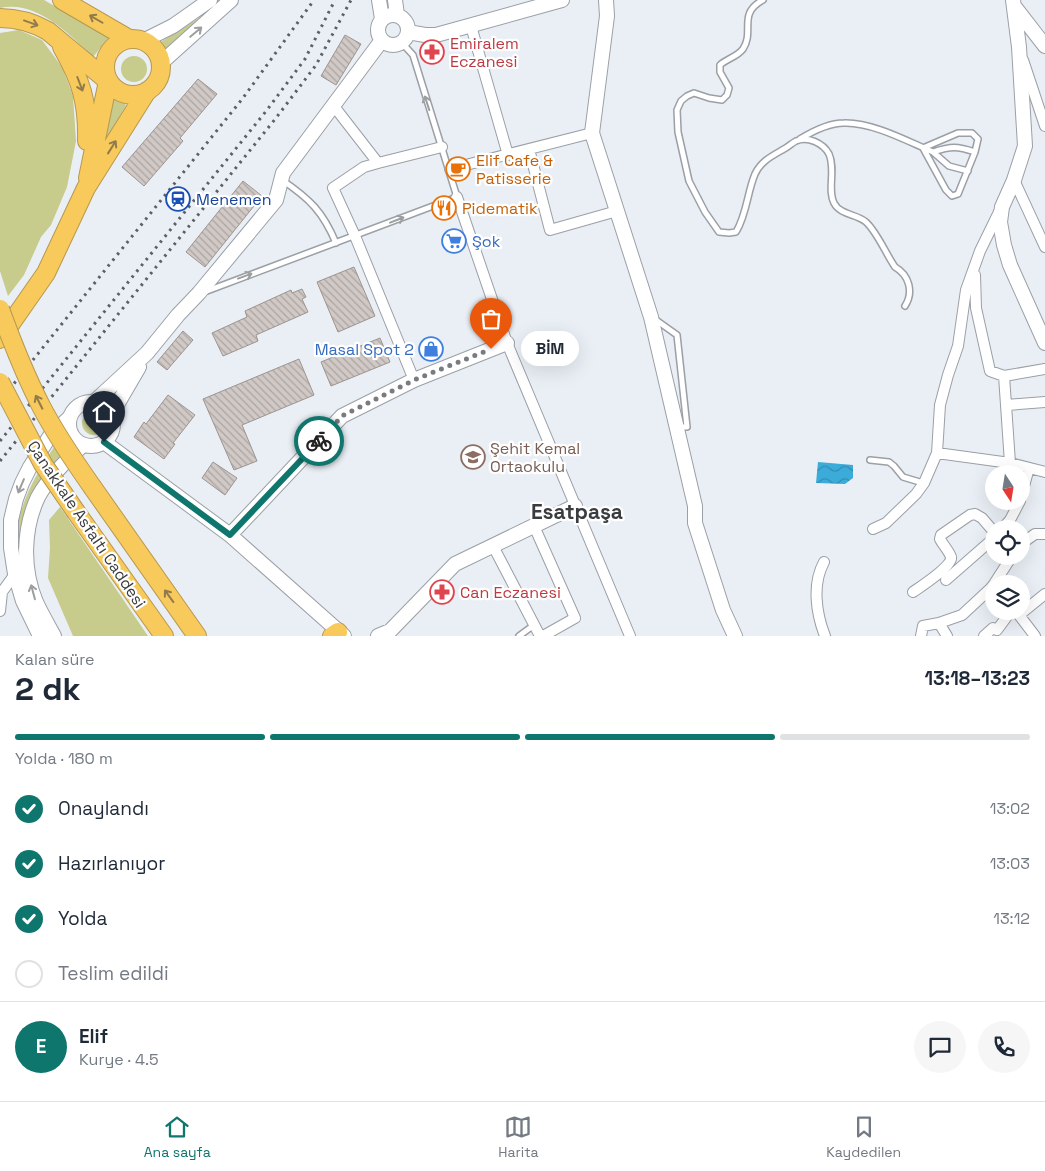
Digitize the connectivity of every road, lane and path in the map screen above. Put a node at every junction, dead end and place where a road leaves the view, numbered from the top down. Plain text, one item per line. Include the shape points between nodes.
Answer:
1 (62, 0) edge
2 (210, 0) edge
3 (231, 0) edge
4 (379, 0) edge
5 (388, 0) edge
6 (395, 0) edge
7 (562, 0) edge
8 (606, 0) edge
9 (763, 0) edge
10 (1013, 2) edge
11 (389, 16) junction
12 (0, 18) edge
13 (471, 26) junction
14 (405, 37) junction
15 (58, 40) junction
16 (136, 40) junction
17 (382, 40) junction
18 (1045, 46) edge
19 (1019, 47) junction
20 (161, 63) junction
21 (108, 80) junction
22 (147, 91) junction
23 (333, 104) junction
24 (1045, 126) edge
25 (592, 133) junction
26 (797, 141) junction
27 (442, 147) junction
28 (923, 148) junction
29 (529, 149) junction
30 (933, 152) junction
31 (975, 152) junction
32 (508, 154) junction
33 (378, 163) junction
34 (450, 169) junction
35 (968, 170) junction
36 (281, 179) junction
37 (1014, 180) junction
38 (86, 188) junction
39 (458, 197) junction
40 (1002, 207) junction
41 (617, 211) junction
42 (1042, 234) edge
43 (355, 236) junction
44 (336, 243) junction
45 (1045, 247) edge
46 (976, 264) junction
47 (199, 293) junction
48 (905, 306) dead end
49 (0, 309) edge
50 (651, 317) junction
51 (0, 339) edge
52 (507, 343) junction
53 (1045, 344) edge
54 (147, 353) junction
55 (1045, 369) edge
56 (1004, 376) junction
57 (414, 380) junction
58 (0, 382) edge
59 (94, 402) junction
60 (1045, 402) edge
61 (1007, 406) junction
62 (111, 415) junction
63 (69, 418) junction
64 (678, 427) junction
65 (104, 442) junction
66 (83, 444) junction
67 (937, 453) junction
68 (870, 460) dead end
69 (1010, 462) junction
70 (1020, 465) edge
71 (1030, 468) edge
72 (1045, 472) edge
73 (924, 483) junction
74 (575, 506) junction
75 (985, 520) edge
76 (534, 526) junction
77 (873, 529) dead end
78 (1045, 534) edge
79 (230, 535) junction
80 (1030, 538) edge
81 (493, 546) junction
82 (985, 546) edge
83 (824, 562) dead end
84 (15, 574) junction
85 (946, 580) dead end
86 (913, 592) dead end
87 (985, 594) edge
88 (1045, 594) edge
89 (1030, 603) edge
90 (0, 611) edge
91 (1007, 620) edge
92 (1022, 620) edge
93 (939, 622) junction
94 (534, 625) junction
95 (162, 634) edge
96 (338, 635) edge
97 (40, 636) edge
98 (54, 636) edge
99 (197, 636) edge
100 (378, 636) edge
101 (518, 636) edge
102 (542, 636) edge
103 (630, 636) edge
104 (735, 636) edge
105 (825, 636) edge
106 (921, 636) edge
107 (947, 636) edge
108 (984, 636) edge
109 (1035, 636) edge

16 -> 1 highway
2 - 16 street via 173,26
20 -> 3 street
4 - 11 street
5 - 11 street
6 - 11 street
7 - 13 street
8 - 25 street via 607,16
9 - 26 lane via 754,5 747,19 743,49 720,65 720,72 729,88 727,95 722,100 694,94 687,96 678,110 679,140 688,180 719,232 736,232 742,223 756,172 764,161
10 - 18 street
10 - 19 street
11 - 14 street via 407,23
11 - 17 street via 378,29
12 -> 15 highway via 26,21 43,28
13 - 14 street via 436,35
13 - 32 street
14 - 17 street via 394,45
27 -> 14 lane
15 - 21 highway
15 -> 38 highway via 84,95 88,118
16 - 20 highway via 152,46
16 - 21 highway via 115,45 109,51 104,65
17 - 23 street
19 - 24 street
19 - 37 street via 1024,146
20 - 22 highway via 158,79
21 - 22 highway via 112,87 125,94 133,96
21 - 38 highway
38 -> 22 highway
23 - 33 street
23 - 36 street
25 - 29 street
25 - 41 street
26 - 28 lane via 813,131 844,123 873,128
26 - 48 lane via 811,140 820,144 828,154 833,203 841,211 866,222 895,267 902,271 911,291
27 - 33 street
27 - 34 lane
28 - 30 lane
28 - 31 lane via 958,133 972,133 978,139
28 - 35 lane via 952,196 958,194
29 - 32 street
29 - 41 street via 550,230
30 - 31 lane via 961,147
30 - 35 lane via 949,166
31 - 35 lane
32 - 34 street
33 - 43 street via 364,166 333,188
34 - 39 lane
36 - 44 lane via 321,212
36 - 47 street via 276,200
37 - 40 street
37 - 42 street
38 - 51 highway via 46,273
43 -> 39 lane
39 - 52 street
40 - 46 street
40 - 53 street via 1000,222 1010,265
41 - 50 street
42 - 45 street
43 - 44 lane
43 - 57 street
47 -> 44 lane
46 - 56 street via 976,308 990,371
46 - 67 street via 966,290 958,346 940,405
47 - 54 street
99 -> 49 highway, Çanakkale Asfaltı Caddesi, bridge via 60,440 41,405
50 - 64 street
50 - 64 lane via 677,335 687,427
52 - 57 street
52 - 74 street
54 - 59 street
54 - 62 street
55 - 56 street
56 - 61 street
57 - 79 street via 342,416
58 - 95 highway, Çanakkale Asfaltı Caddesi, bridge via 43,464
59 - 62 street via 104,406
59 - 63 street via 79,405
60 - 61 street
61 - 69 street
62 - 65 street via 113,427
63 - 66 street via 70,431
63 -> 84 street via 50,436 16,499 10,533
64 - 104 street via 695,506 695,523 723,610
65 - 66 street via 94,446
65 - 79 street
98 -> 66 street via 36,600 28,572 29,523 46,485
67 - 69 street
67 - 73 street
68 - 73 lane via 889,462 903,477
69 - 70 street
71 - 72 street
73 - 77 street via 886,523
74 - 76 street
74 - 103 street
75 - 86 street via 970,515 941,535 951,561
76 - 81 street
76 - 102 street via 575,618
78 - 80 street
79 - 96 street
81 - 94 street
81 - 100 street via 455,564 390,631
82 - 85 street
83 - 105 street via 816,585 818,613
84 - 90 street via 2,592
84 - 97 street via 23,601
87 - 93 street via 962,615
88 - 89 street
91 - 108 street
92 - 109 street
93 - 106 street via 923,626
93 - 107 street
94 - 101 lane
94 - 102 street

